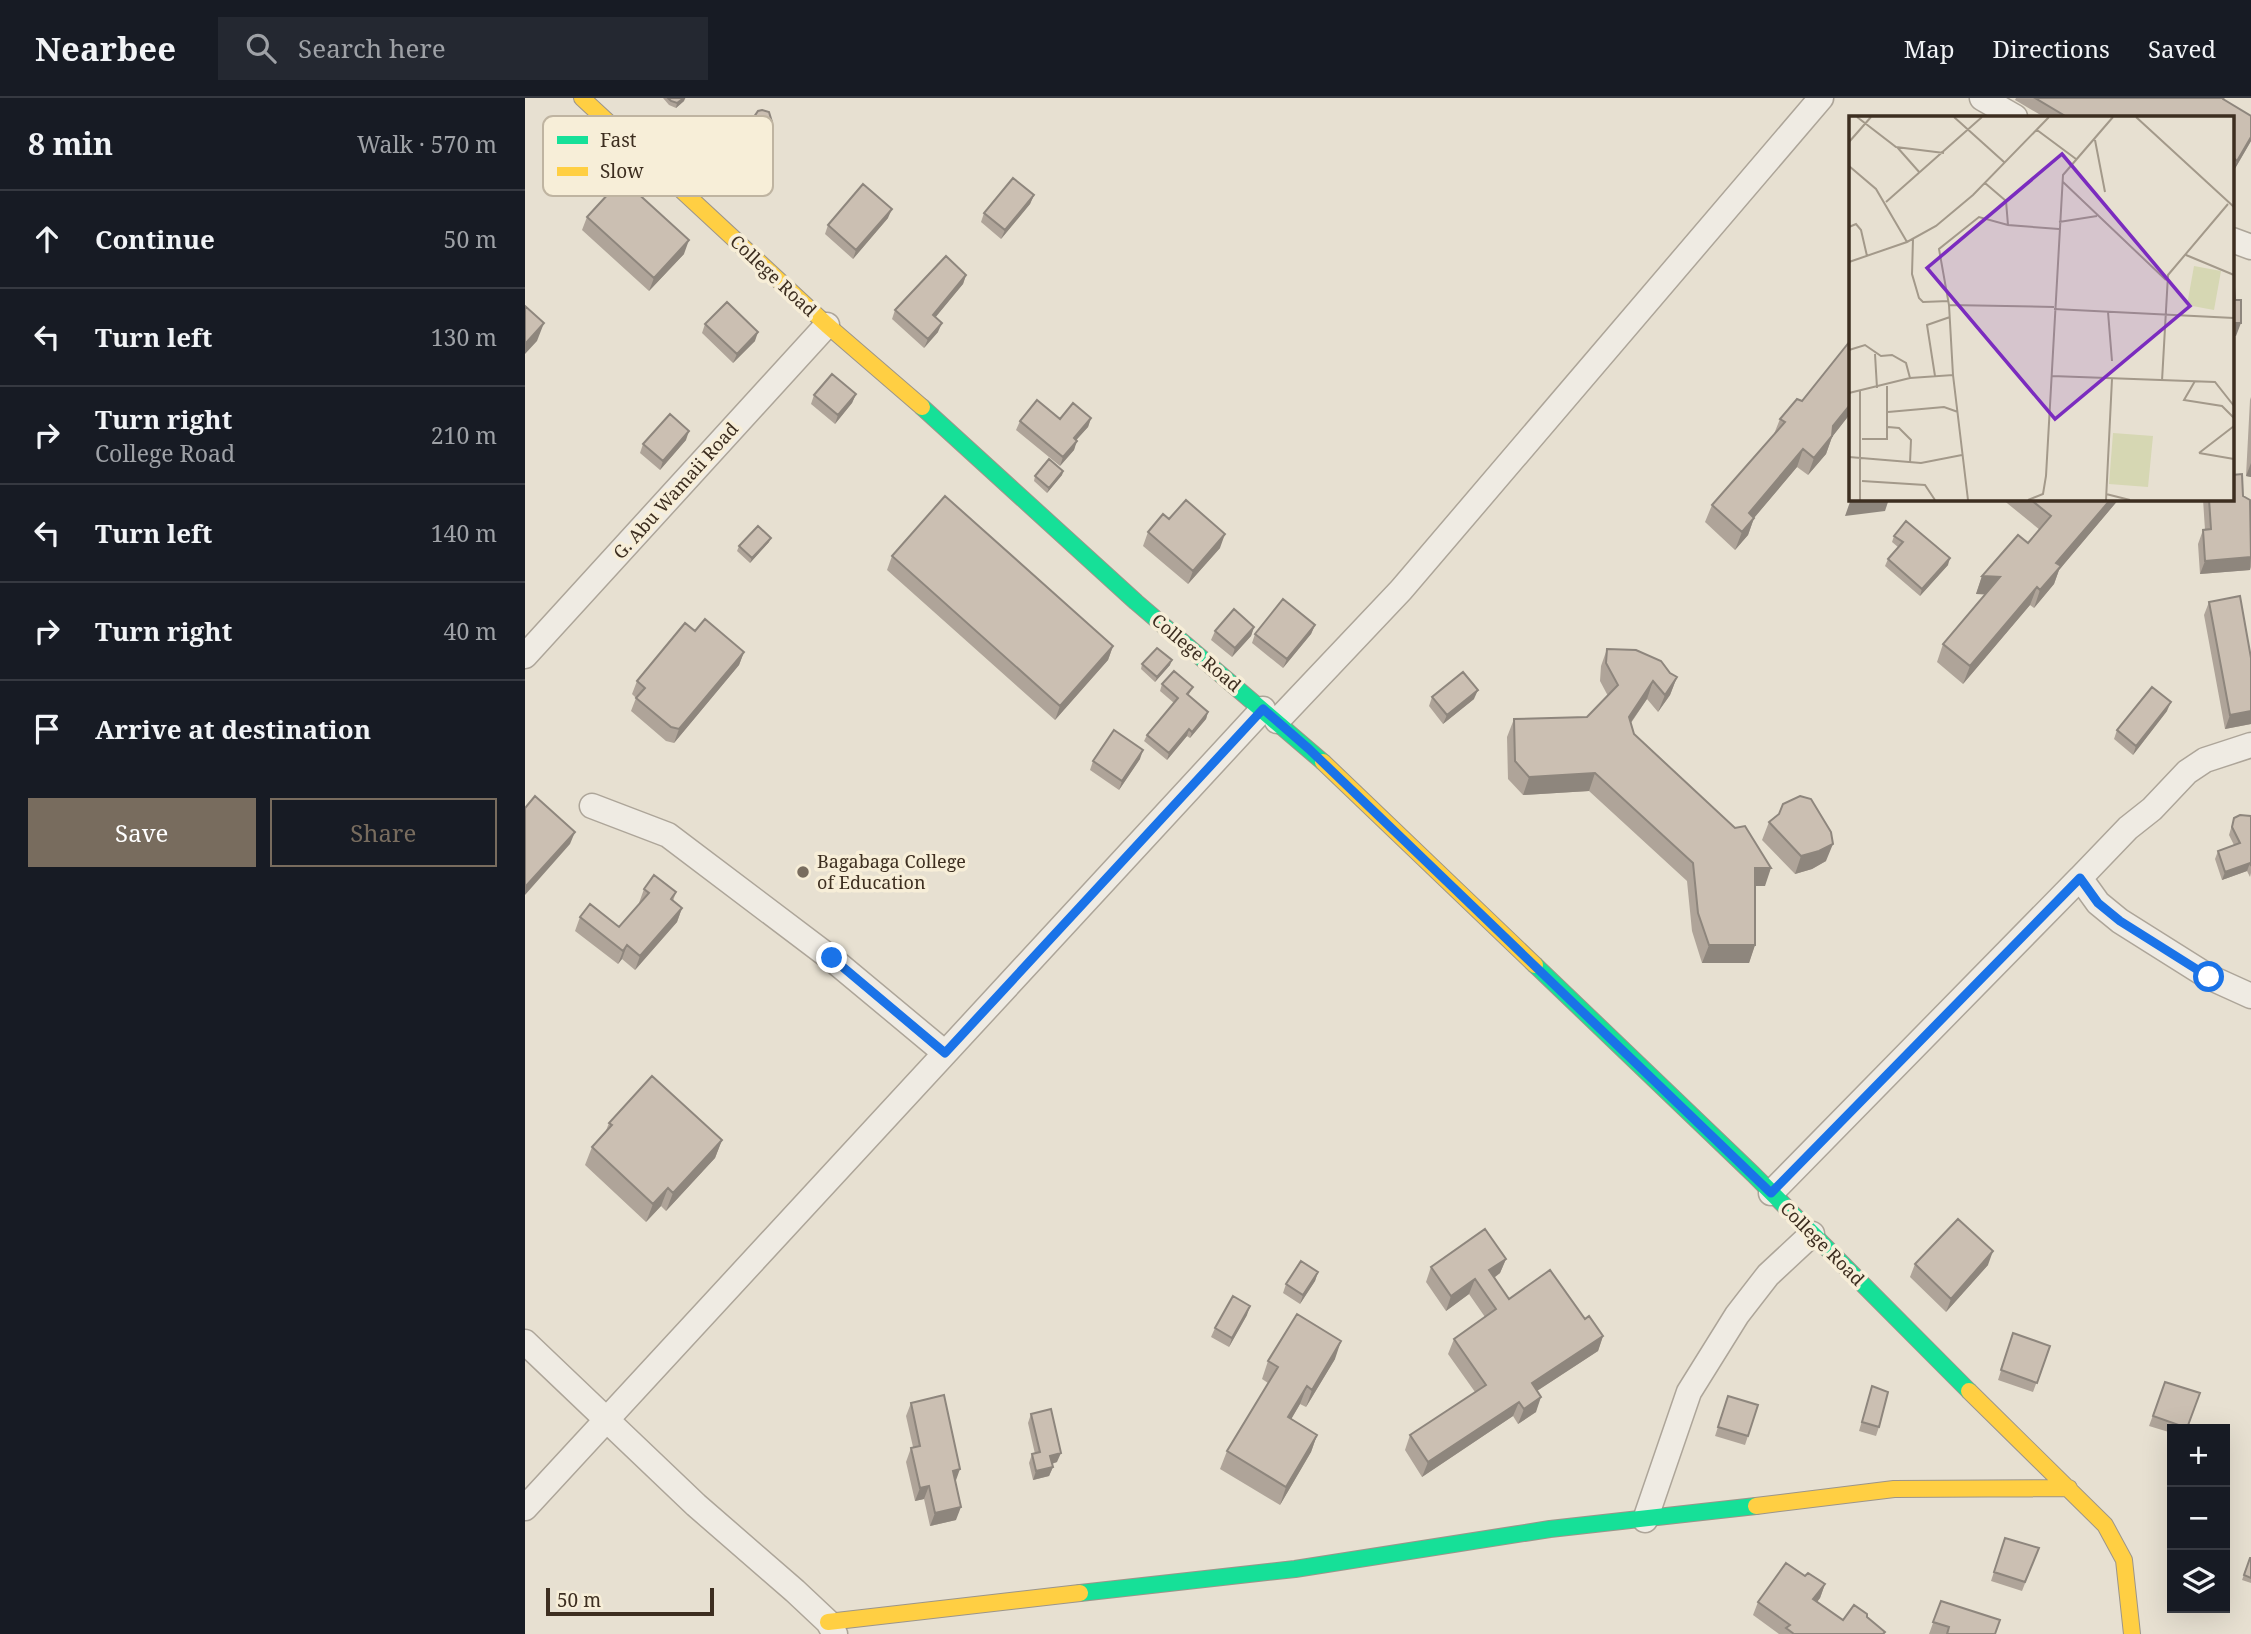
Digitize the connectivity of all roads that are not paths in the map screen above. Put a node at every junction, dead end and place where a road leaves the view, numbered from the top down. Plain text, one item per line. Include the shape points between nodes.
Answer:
1 (582, 98) edge
2 (1821, 98) edge
3 (1982, 98) edge
4 (601, 116) edge
5 (2013, 116) edge
6 (687, 196) edge
7 (2233, 240) edge
8 (2251, 247) edge
9 (827, 326) junction
10 (525, 656) edge
11 (1270, 715) junction
12 (2251, 746) edge
13 (591, 806) dead end
14 (2080, 878) junction
15 (2251, 996) edge
16 (945, 1053) junction
17 (1771, 1193) junction
18 (1812, 1234) junction
19 (525, 1342) edge
20 (606, 1421) junction
21 (2069, 1488) junction
22 (525, 1508) edge
23 (1645, 1520) junction
24 (831, 1628) edge
25 (2132, 1634) edge

1 - 4 street, College Road
2 - 11 street via 1401,590
3 - 5 street
6 - 9 street, College Road
7 - 8 street
9 - 10 street, G. Abu Wamaii Road
9 - 11 street, College Road via 1136,602
11 - 16 street
11 - 17 street, College Road
12 - 14 street via 2204,760 2187,772
13 - 16 street via 668,835 832,958
14 - 15 street via 2098,903 2120,921 2209,977
14 - 17 street
16 - 20 street
17 - 18 street, College Road
18 - 21 street, College Road
18 - 23 street via 1768,1275 1689,1392
19 - 20 street
20 - 22 street
20 - 24 street
21 - 23 street via 1894,1489
21 - 25 street, College Road via 2105,1525 2124,1560
23 - 24 street via 1550,1528 1295,1569

